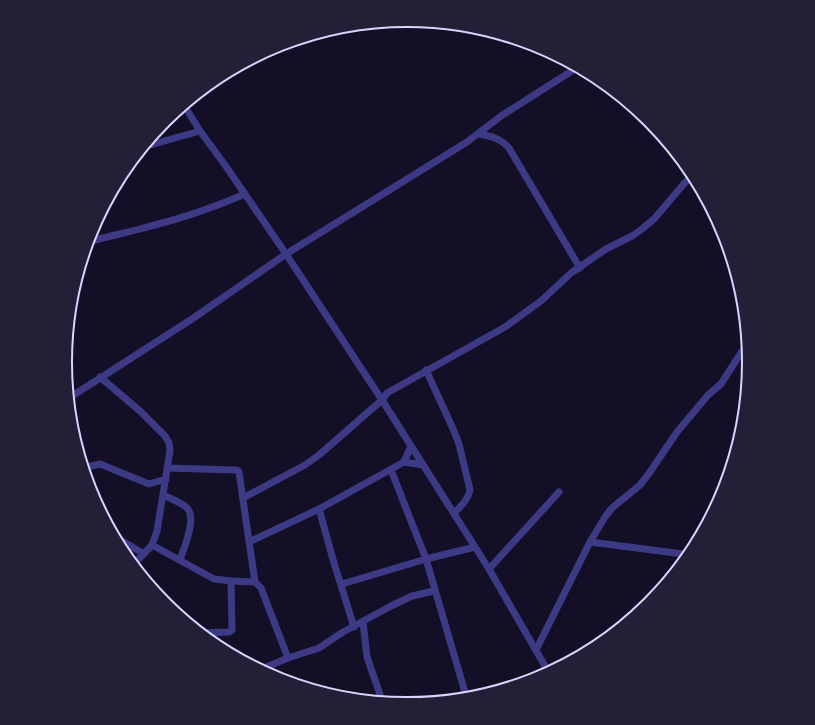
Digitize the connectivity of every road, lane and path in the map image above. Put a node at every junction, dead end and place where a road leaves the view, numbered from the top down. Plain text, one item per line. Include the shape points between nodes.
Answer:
1 (572, 71) edge
2 (187, 109) edge
3 (200, 131) junction
4 (478, 134) junction
5 (152, 144) edge
6 (688, 179) edge
7 (245, 194) junction
8 (96, 240) edge
9 (286, 254) junction
10 (580, 268) junction
11 (742, 351) edge
12 (426, 370) junction
13 (100, 377) junction
14 (74, 394) edge
15 (382, 400) junction
16 (411, 446) junction
17 (404, 462) junction
18 (423, 465) junction
19 (89, 467) edge
20 (168, 468) junction
21 (391, 470) junction
22 (166, 479) junction
23 (559, 492) dead end
24 (164, 494) junction
25 (243, 498) junction
26 (320, 509) junction
27 (454, 513) junction
28 (249, 542) junction
29 (590, 542) junction
30 (125, 543) edge
31 (152, 545) junction
32 (475, 547) junction
33 (144, 554) junction
34 (683, 554) edge
35 (426, 558) junction
36 (180, 560) junction
37 (137, 561) edge
38 (489, 569) junction
39 (230, 582) junction
40 (255, 582) junction
41 (342, 584) junction
42 (434, 591) junction
43 (363, 622) junction
44 (354, 627) junction
45 (209, 633) edge
46 (536, 650) junction
47 (288, 658) junction
48 (267, 667) edge
49 (546, 668) edge
50 (465, 693) edge
51 (381, 697) edge

1 - 4 street via 501,116
2 - 3 street
3 - 5 street
3 - 7 street
4 - 9 street
4 - 10 street via 497,138 509,148
6 - 10 street via 655,218 632,236 606,249
7 - 8 street via 183,217
7 - 9 street
9 - 13 street via 192,319
9 - 15 street
10 - 12 street via 566,277 541,301 505,326
11 - 29 street via 721,384 708,395 682,427 640,485 612,508
12 - 15 street via 387,393
12 - 27 street via 454,431 470,490 469,496
13 - 14 street
13 - 20 street via 165,436 170,452
15 - 16 street
15 - 25 street via 319,456
16 - 17 street
16 - 18 street
17 - 18 street
17 - 21 street
18 - 27 street
19 - 22 street via 100,464 149,484
20 - 22 street
20 - 25 street via 237,470
21 - 26 street
21 - 35 street
22 - 24 street
23 - 38 street
24 - 31 street
24 - 36 street via 190,512 188,538
25 - 28 street
26 - 28 street
26 - 41 street
27 - 32 street
28 - 40 street
29 - 34 street
29 - 46 street
30 - 33 street
31 - 33 street
31 - 36 street
32 - 35 street
32 - 38 street
33 - 37 street
35 - 41 street
35 - 42 street
36 - 39 street via 214,579
38 - 46 street
39 - 40 street
39 - 45 street via 232,630
40 - 47 street via 261,588
41 - 44 street
42 - 43 street via 412,596
42 - 50 street
43 - 44 street
43 - 51 street via 367,657
44 - 47 street via 319,648
46 - 49 street
47 - 48 street

